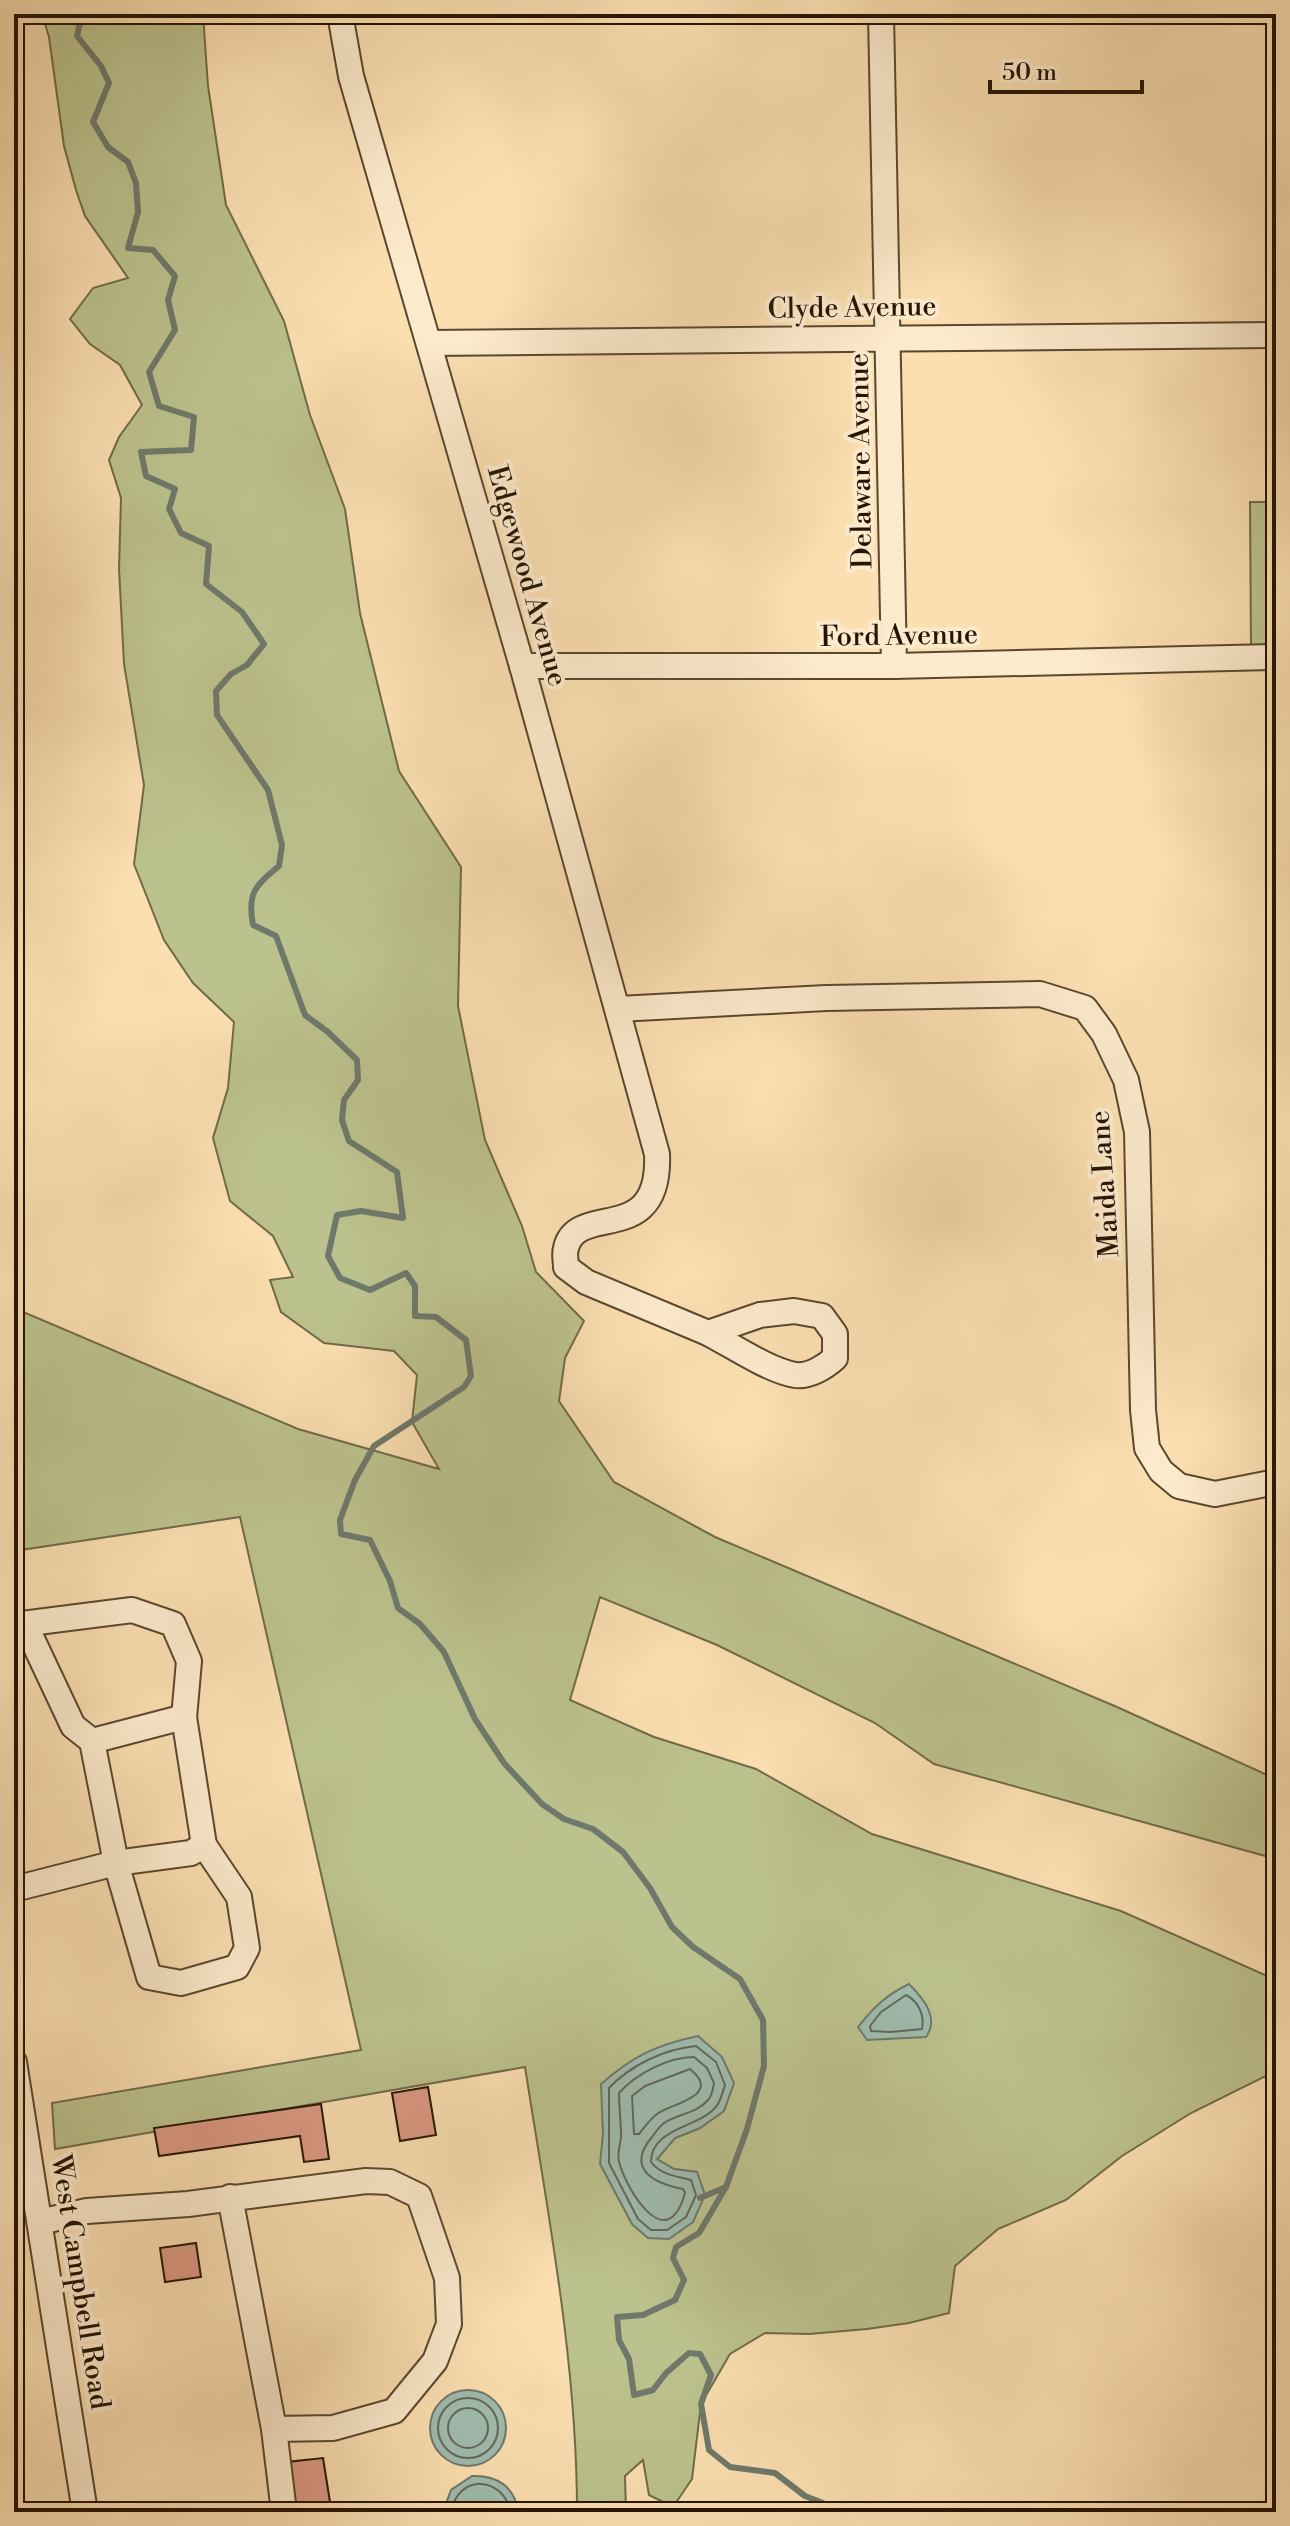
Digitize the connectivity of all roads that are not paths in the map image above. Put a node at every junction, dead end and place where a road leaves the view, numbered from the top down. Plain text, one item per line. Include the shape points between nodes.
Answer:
1 (340, 14) edge
2 (881, 14) edge
3 (1276, 335) edge
4 (889, 337) junction
5 (429, 343) junction
6 (1276, 657) edge
7 (522, 666) junction
8 (894, 666) junction
9 (618, 1009) junction
10 (708, 1333) junction
11 (1276, 1482) edge
12 (19, 1624) edge
13 (184, 1718) junction
14 (92, 1741) junction
15 (204, 1845) junction
16 (116, 1863) junction
17 (14, 1889) edge
18 (14, 2062) edge
19 (230, 2197) junction
20 (40, 2222) junction
21 (274, 2429) junction
22 (85, 2512) edge
23 (284, 2512) edge

1 - 5 street, Edgewood Avenue via 351,76
2 - 4 street, Delaware Avenue
3 - 4 street, Clyde Avenue
4 - 5 street, Clyde Avenue
4 - 8 street, Delaware Avenue
5 - 7 street, Edgewood Avenue
6 - 8 street, Ford Avenue
7 - 8 street, Ford Avenue
7 - 9 street, Edgewood Avenue
9 - 10 street, Edgewood Avenue via 657,1154 658,1178 639,1211 574,1235 566,1247 566,1267 586,1282
9 - 11 street, Maida Lane via 1040,994 1085,1008 1126,1080 1137,1132 1147,1448 1161,1471 1179,1486 1215,1494
10 - 10 street via 796,1375 825,1367 835,1358 835,1334 822,1316 794,1311 760,1315
12 - 13 street via 132,1610 173,1624 189,1661
12 - 14 street via 73,1726
13 - 14 street
13 - 15 street
14 - 16 street
15 - 16 street via 191,1853
15 - 16 street via 239,1897 247,1948 237,1967 181,1983 149,1977
16 - 17 street
18 - 20 street, West Campbell Road
19 - 20 street via 87,2211
19 - 21 street
19 - 21 street via 390,2182 419,2196 447,2278 445,2337 435,2361 394,2411 333,2428
20 - 22 street, West Campbell Road
21 - 23 street

